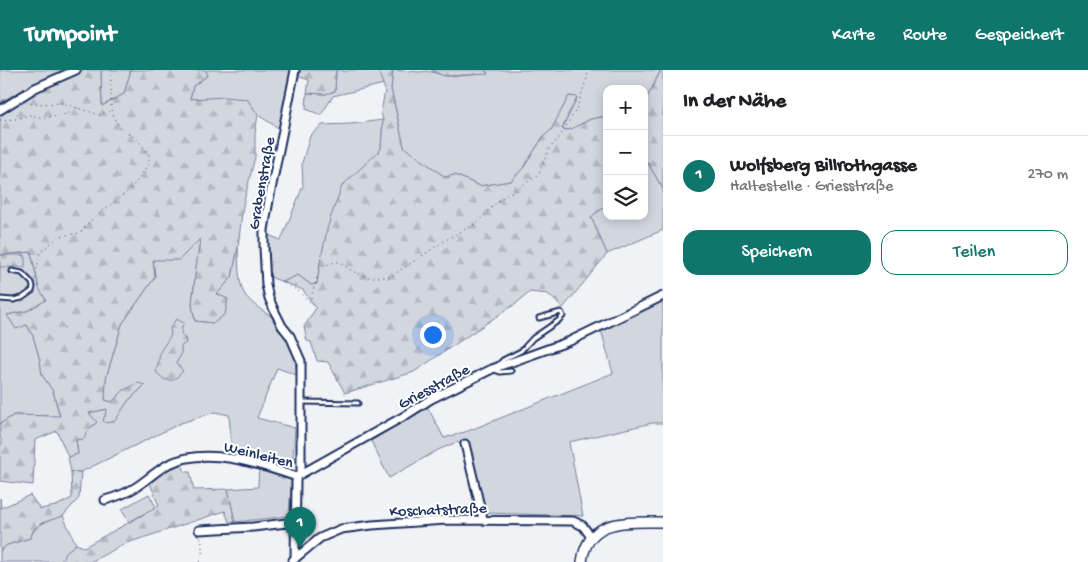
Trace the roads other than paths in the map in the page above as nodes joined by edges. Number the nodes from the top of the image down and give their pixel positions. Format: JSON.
{"nodes":[{"id":1,"x":76,"y":70,"type":"edge"},
{"id":2,"x":295,"y":70,"type":"edge"},
{"id":3,"x":0,"y":110,"type":"edge"},
{"id":4,"x":12,"y":270,"type":"dead end"},
{"id":5,"x":663,"y":296,"type":"edge"},
{"id":6,"x":0,"y":299,"type":"edge"},
{"id":7,"x":539,"y":318,"type":"dead end"},
{"id":8,"x":492,"y":369,"type":"junction"},
{"id":9,"x":511,"y":371,"type":"dead end"},
{"id":10,"x":301,"y":402,"type":"junction"},
{"id":11,"x":358,"y":403,"type":"dead end"},
{"id":12,"x":465,"y":444,"type":"dead end"},
{"id":13,"x":299,"y":476,"type":"junction"},
{"id":14,"x":105,"y":500,"type":"dead end"},
{"id":15,"x":483,"y":519,"type":"junction"},
{"id":16,"x":295,"y":522,"type":"junction"},
{"id":17,"x":663,"y":522,"type":"edge"},
{"id":18,"x":199,"y":530,"type":"road end"},
{"id":19,"x":591,"y":537,"type":"junction"},
{"id":20,"x":293,"y":561,"type":"edge"},
{"id":21,"x":582,"y":562,"type":"edge"}],
"edges":[{"from":1,"to":3,"type":"street"},
{"from":2,"to":10,"type":"street","name":"Grabenstraße"},
{"from":4,"to":6,"type":"lane"},
{"from":5,"to":8,"type":"street","name":"Griesstraße"},
{"from":7,"to":8,"type":"lane"},
{"from":8,"to":9,"type":"lane"},
{"from":8,"to":13,"type":"street","name":"Griesstraße"},
{"from":10,"to":11,"type":"lane"},
{"from":10,"to":13,"type":"street","name":"Grabenstraße"},
{"from":12,"to":15,"type":"street"},
{"from":13,"to":14,"type":"street","name":"Weinleiten"},
{"from":13,"to":16,"type":"street"},
{"from":15,"to":19,"type":"street","name":"Koschatstraße"},
{"from":15,"to":20,"type":"street","name":"Koschatstraße"},
{"from":16,"to":18,"type":"street"},
{"from":16,"to":20,"type":"street"},
{"from":17,"to":19,"type":"street"},
{"from":19,"to":21,"type":"street"}]}
